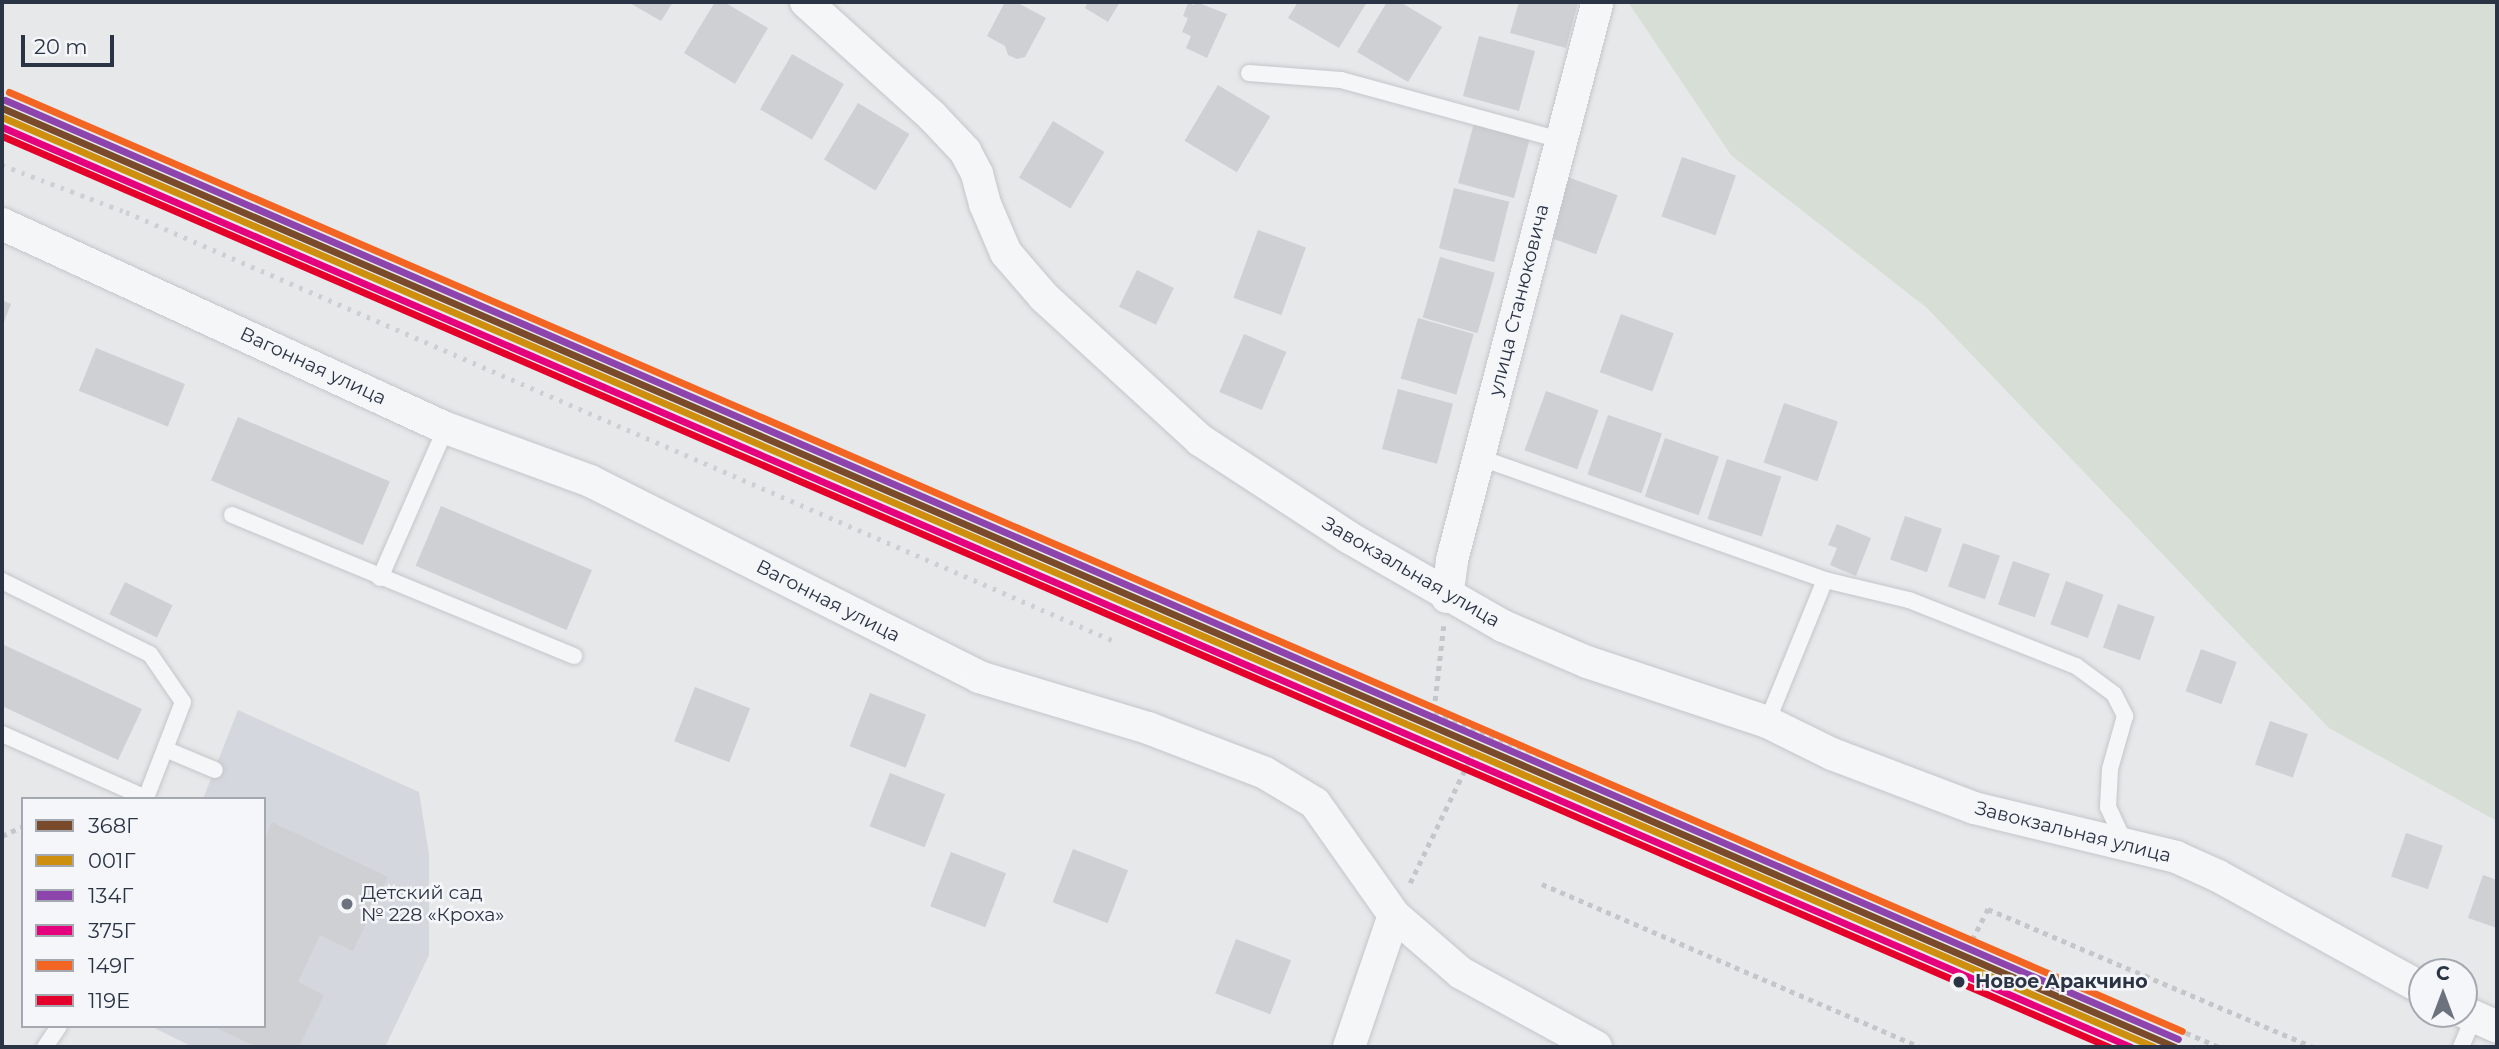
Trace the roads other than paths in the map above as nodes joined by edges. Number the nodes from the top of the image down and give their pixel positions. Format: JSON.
{"nodes":[{"id":1,"x":806,"y":2,"type":"edge"},
{"id":2,"x":1597,"y":4,"type":"dead end"},
{"id":3,"x":1249,"y":73,"type":"dead end"},
{"id":4,"x":1560,"y":140,"type":"junction"},
{"id":5,"x":2,"y":223,"type":"edge"},
{"id":6,"x":446,"y":428,"type":"junction"},
{"id":7,"x":1478,"y":457,"type":"junction"},
{"id":8,"x":232,"y":516,"type":"dead end"},
{"id":9,"x":380,"y":578,"type":"junction"},
{"id":10,"x":1825,"y":580,"type":"junction"},
{"id":11,"x":2,"y":582,"type":"edge"},
{"id":12,"x":1447,"y":597,"type":"junction"},
{"id":13,"x":574,"y":656,"type":"dead end"},
{"id":14,"x":1767,"y":722,"type":"junction"},
{"id":15,"x":2,"y":734,"type":"edge"},
{"id":16,"x":165,"y":750,"type":"junction"},
{"id":17,"x":215,"y":770,"type":"dead end"},
{"id":18,"x":144,"y":797,"type":"edge"},
{"id":19,"x":146,"y":797,"type":"edge"},
{"id":20,"x":2124,"y":842,"type":"junction"},
{"id":21,"x":1394,"y":915,"type":"junction"},
{"id":22,"x":2408,"y":980,"type":"edge"},
{"id":23,"x":58,"y":1028,"type":"edge"},
{"id":24,"x":2473,"y":1028,"type":"edge"},
{"id":25,"x":45,"y":1047,"type":"edge"},
{"id":26,"x":1349,"y":1047,"type":"edge"},
{"id":27,"x":1596,"y":1047,"type":"edge"},
{"id":28,"x":2461,"y":1047,"type":"edge"}],
"edges":[{"from":1,"to":12,"type":"street","name":"Завокзальная улица"},
{"from":2,"to":4,"type":"street","name":"улица Станюковича"},
{"from":3,"to":4,"type":"lane"},
{"from":4,"to":7,"type":"street","name":"улица Станюковича"},
{"from":5,"to":6,"type":"street","name":"Вагонная улица"},
{"from":6,"to":9,"type":"lane"},
{"from":6,"to":21,"type":"street","name":"Вагонная улица"},
{"from":7,"to":10,"type":"lane"},
{"from":7,"to":12,"type":"street","name":"улица Станюковича"},
{"from":8,"to":9,"type":"lane"},
{"from":9,"to":13,"type":"lane"},
{"from":10,"to":14,"type":"lane"},
{"from":10,"to":20,"type":"lane"},
{"from":11,"to":16,"type":"lane"},
{"from":12,"to":14,"type":"street","name":"Завокзальная улица"},
{"from":14,"to":20,"type":"street","name":"Завокзальная улица"},
{"from":15,"to":18,"type":"lane"},
{"from":16,"to":17,"type":"lane"},
{"from":16,"to":19,"type":"lane"},
{"from":20,"to":22,"type":"street","name":"Завокзальная улица"},
{"from":21,"to":26,"type":"street"},
{"from":21,"to":27,"type":"street","name":"Вагонная улица"},
{"from":23,"to":25,"type":"lane"},
{"from":24,"to":28,"type":"lane"}]}
